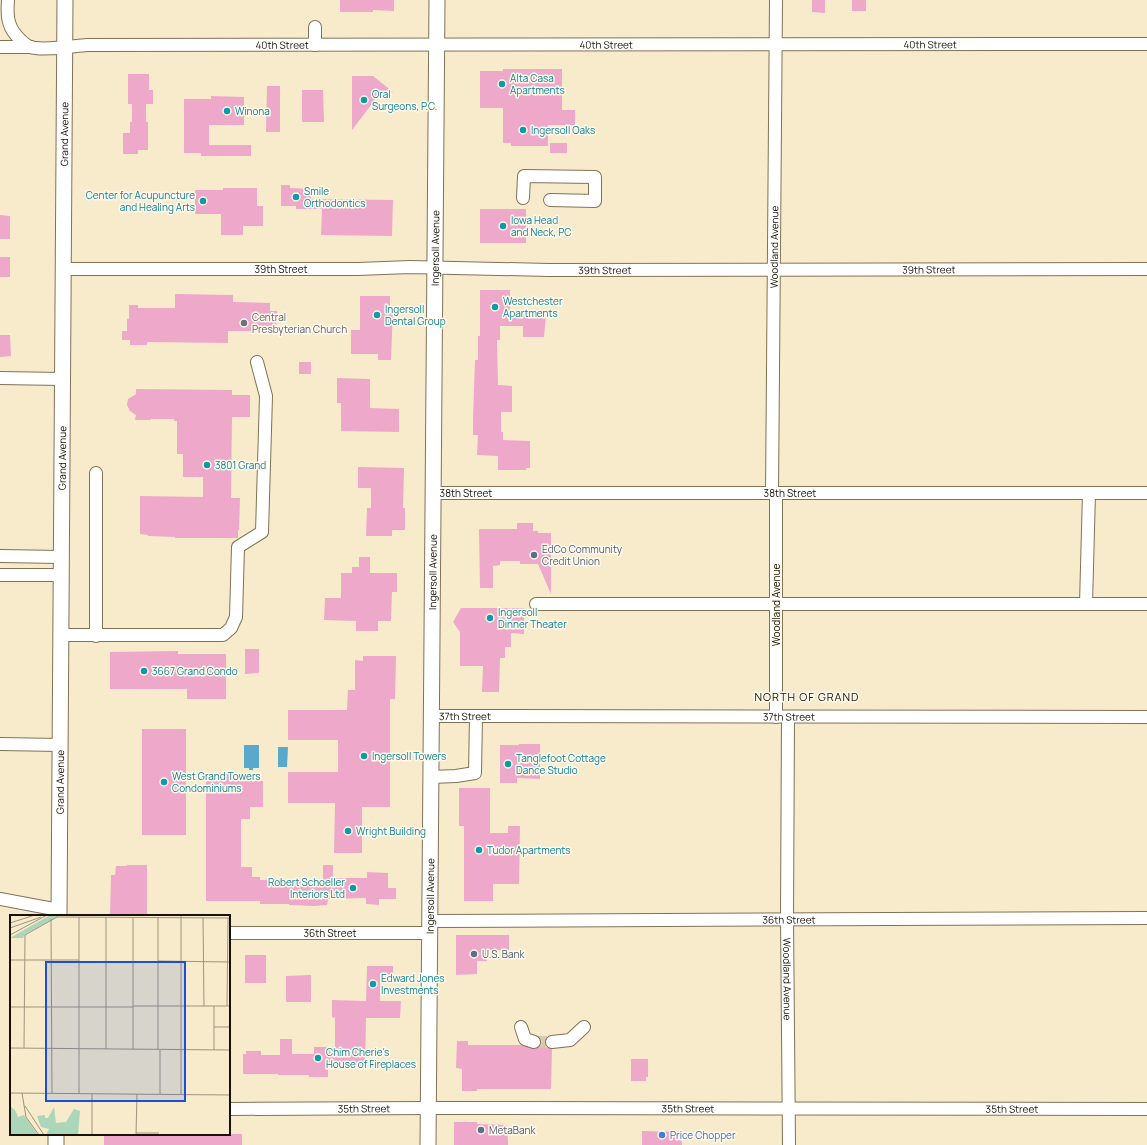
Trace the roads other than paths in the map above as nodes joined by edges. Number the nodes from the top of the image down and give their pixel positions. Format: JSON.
{"nodes":[{"id":1,"x":8,"y":0,"type":"edge"},
{"id":2,"x":65,"y":0,"type":"edge"},
{"id":3,"x":437,"y":0,"type":"edge"},
{"id":4,"x":776,"y":0,"type":"edge"},
{"id":5,"x":315,"y":28,"type":"dead end"},
{"id":6,"x":437,"y":44,"type":"junction"},
{"id":7,"x":775,"y":44,"type":"junction"},
{"id":8,"x":1147,"y":44,"type":"edge"},
{"id":9,"x":315,"y":45,"type":"junction"},
{"id":10,"x":65,"y":46,"type":"junction"},
{"id":11,"x":0,"y":47,"type":"edge"},
{"id":12,"x":32,"y":47,"type":"junction"},
{"id":13,"x":523,"y":198,"type":"dead end"},
{"id":14,"x":550,"y":200,"type":"dead end"},
{"id":15,"x":436,"y":267,"type":"junction"},
{"id":16,"x":1147,"y":268,"type":"edge"},
{"id":17,"x":63,"y":269,"type":"junction"},
{"id":18,"x":774,"y":269,"type":"junction"},
{"id":19,"x":257,"y":362,"type":"dead end"},
{"id":20,"x":0,"y":378,"type":"edge"},
{"id":21,"x":62,"y":379,"type":"junction"},
{"id":22,"x":96,"y":473,"type":"dead end"},
{"id":23,"x":434,"y":493,"type":"junction"},
{"id":24,"x":774,"y":493,"type":"junction"},
{"id":25,"x":1089,"y":493,"type":"junction"},
{"id":26,"x":1147,"y":493,"type":"edge"},
{"id":27,"x":0,"y":556,"type":"edge"},
{"id":28,"x":60,"y":557,"type":"junction"},
{"id":29,"x":0,"y":575,"type":"edge"},
{"id":30,"x":62,"y":575,"type":"junction"},
{"id":31,"x":536,"y":604,"type":"dead end"},
{"id":32,"x":776,"y":604,"type":"junction"},
{"id":33,"x":1086,"y":604,"type":"junction"},
{"id":34,"x":1147,"y":604,"type":"edge"},
{"id":35,"x":61,"y":635,"type":"junction"},
{"id":36,"x":96,"y":636,"type":"junction"},
{"id":37,"x":432,"y":716,"type":"junction"},
{"id":38,"x":476,"y":716,"type":"junction"},
{"id":39,"x":776,"y":717,"type":"junction"},
{"id":40,"x":788,"y":717,"type":"junction"},
{"id":41,"x":1147,"y":717,"type":"edge"},
{"id":42,"x":0,"y":744,"type":"edge"},
{"id":43,"x":60,"y":745,"type":"junction"},
{"id":44,"x":431,"y":777,"type":"junction"},
{"id":45,"x":0,"y":899,"type":"edge"},
{"id":46,"x":59,"y":913,"type":"edge"},
{"id":47,"x":1147,"y":918,"type":"edge"},
{"id":48,"x":787,"y":919,"type":"junction"},
{"id":49,"x":430,"y":927,"type":"junction"},
{"id":50,"x":230,"y":933,"type":"edge"},
{"id":51,"x":521,"y":1027,"type":"dead end"},
{"id":52,"x":584,"y":1028,"type":"dead end"},
{"id":53,"x":534,"y":1042,"type":"dead end"},
{"id":54,"x":552,"y":1042,"type":"tunnel mouth"},
{"id":55,"x":429,"y":1108,"type":"junction"},
{"id":56,"x":230,"y":1109,"type":"edge"},
{"id":57,"x":789,"y":1109,"type":"junction"},
{"id":58,"x":1147,"y":1109,"type":"edge"},
{"id":59,"x":428,"y":1145,"type":"edge"},
{"id":60,"x":788,"y":1145,"type":"edge"}],
"edges":[{"from":1,"to":12,"type":"street"},
{"from":2,"to":10,"type":"main road","name":"Grand Avenue"},
{"from":3,"to":6,"type":"main road","name":"Ingersoll Avenue"},
{"from":4,"to":7,"type":"street","name":"Woodland Avenue"},
{"from":5,"to":9,"type":"street"},
{"from":6,"to":7,"type":"street","name":"40th Street"},
{"from":6,"to":9,"type":"street","name":"40th Street"},
{"from":6,"to":15,"type":"main road","name":"Ingersoll Avenue"},
{"from":7,"to":8,"type":"street","name":"40th Street"},
{"from":7,"to":18,"type":"street","name":"Woodland Avenue"},
{"from":9,"to":10,"type":"street","name":"40th Street"},
{"from":10,"to":12,"type":"street","name":"40th Street"},
{"from":10,"to":17,"type":"main road","name":"Grand Avenue"},
{"from":11,"to":12,"type":"street","name":"40th Street"},
{"from":13,"to":14,"type":"street"},
{"from":15,"to":17,"type":"street","name":"39th Street"},
{"from":15,"to":18,"type":"street","name":"39th Street"},
{"from":15,"to":23,"type":"main road","name":"Ingersoll Avenue"},
{"from":16,"to":18,"type":"street","name":"39th Street"},
{"from":17,"to":21,"type":"main road","name":"Grand Avenue"},
{"from":18,"to":24,"type":"street","name":"Woodland Avenue"},
{"from":19,"to":36,"type":"street"},
{"from":20,"to":21,"type":"street"},
{"from":21,"to":28,"type":"main road","name":"Grand Avenue"},
{"from":22,"to":36,"type":"street"},
{"from":23,"to":24,"type":"street","name":"38th Street"},
{"from":23,"to":37,"type":"main road","name":"Ingersoll Avenue"},
{"from":24,"to":25,"type":"street","name":"38th Street"},
{"from":24,"to":32,"type":"street","name":"Woodland Avenue"},
{"from":25,"to":26,"type":"street","name":"38th Street"},
{"from":25,"to":33,"type":"street"},
{"from":27,"to":28,"type":"street"},
{"from":28,"to":30,"type":"main road","name":"Grand Avenue"},
{"from":29,"to":30,"type":"street"},
{"from":30,"to":35,"type":"main road","name":"Grand Avenue"},
{"from":31,"to":32,"type":"street"},
{"from":32,"to":33,"type":"street"},
{"from":32,"to":39,"type":"street","name":"Woodland Avenue"},
{"from":33,"to":34,"type":"street"},
{"from":35,"to":36,"type":"street"},
{"from":35,"to":43,"type":"main road","name":"Grand Avenue"},
{"from":37,"to":38,"type":"street","name":"37th Street"},
{"from":37,"to":44,"type":"main road","name":"Ingersoll Avenue"},
{"from":38,"to":39,"type":"street","name":"37th Street"},
{"from":38,"to":44,"type":"street"},
{"from":39,"to":40,"type":"street","name":"37th Street"},
{"from":40,"to":41,"type":"street","name":"37th Street"},
{"from":40,"to":48,"type":"street","name":"Woodland Avenue"},
{"from":42,"to":43,"type":"street"},
{"from":43,"to":46,"type":"main road","name":"Grand Avenue"},
{"from":44,"to":49,"type":"main road","name":"Ingersoll Avenue"},
{"from":45,"to":46,"type":"street"},
{"from":47,"to":48,"type":"street","name":"36th Street"},
{"from":48,"to":49,"type":"street","name":"36th Street"},
{"from":48,"to":57,"type":"street","name":"Woodland Avenue"},
{"from":49,"to":50,"type":"street","name":"36th Street"},
{"from":49,"to":55,"type":"main road","name":"Ingersoll Avenue"},
{"from":51,"to":53,"type":"street"},
{"from":52,"to":54,"type":"street"},
{"from":55,"to":56,"type":"street","name":"35th Street"},
{"from":55,"to":57,"type":"street","name":"35th Street"},
{"from":55,"to":59,"type":"main road","name":"Ingersoll Avenue"},
{"from":57,"to":58,"type":"street","name":"35th Street"},
{"from":57,"to":60,"type":"street","name":"Woodland Avenue"}]}
